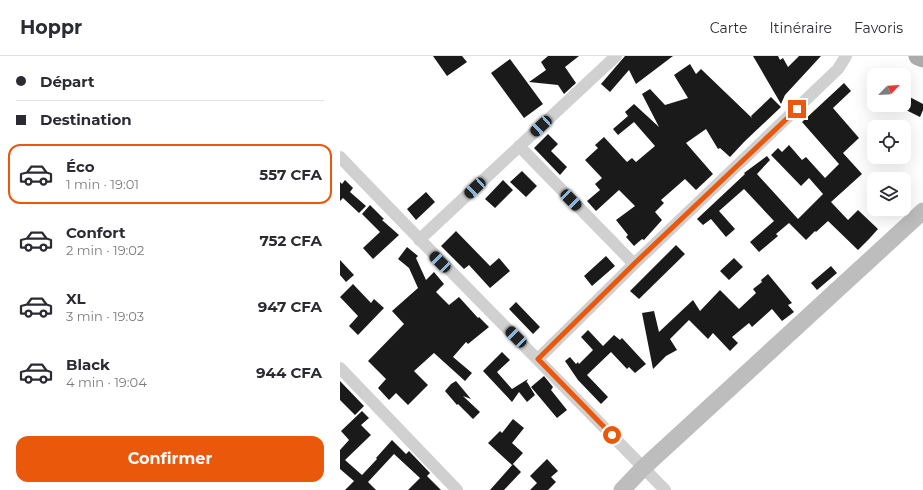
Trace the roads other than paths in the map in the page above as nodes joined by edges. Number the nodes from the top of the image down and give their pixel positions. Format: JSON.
{"nodes":[{"id":1,"x":616,"y":56,"type":"edge"},
{"id":2,"x":846,"y":56,"type":"edge"},
{"id":3,"x":918,"y":56,"type":"edge"},
{"id":4,"x":923,"y":58,"type":"edge"},
{"id":5,"x":519,"y":146,"type":"junction"},
{"id":6,"x":340,"y":157,"type":"edge"},
{"id":7,"x":923,"y":211,"type":"edge"},
{"id":8,"x":419,"y":240,"type":"junction"},
{"id":9,"x":634,"y":264,"type":"junction"},
{"id":10,"x":538,"y":359,"type":"junction"},
{"id":11,"x":340,"y":368,"type":"edge"},
{"id":12,"x":643,"y":468,"type":"junction"},
{"id":13,"x":457,"y":490,"type":"edge"},
{"id":14,"x":622,"y":490,"type":"edge"},
{"id":15,"x":665,"y":490,"type":"edge"}],
"edges":[{"from":1,"to":5,"type":"street"},
{"from":2,"to":9,"type":"street"},
{"from":3,"to":4,"type":"main road"},
{"from":5,"to":8,"type":"street"},
{"from":5,"to":9,"type":"street"},
{"from":6,"to":8,"type":"street"},
{"from":7,"to":12,"type":"street"},
{"from":8,"to":10,"type":"street"},
{"from":9,"to":10,"type":"street"},
{"from":10,"to":12,"type":"street"},
{"from":11,"to":13,"type":"street"},
{"from":12,"to":14,"type":"street"},
{"from":12,"to":15,"type":"street"}]}
